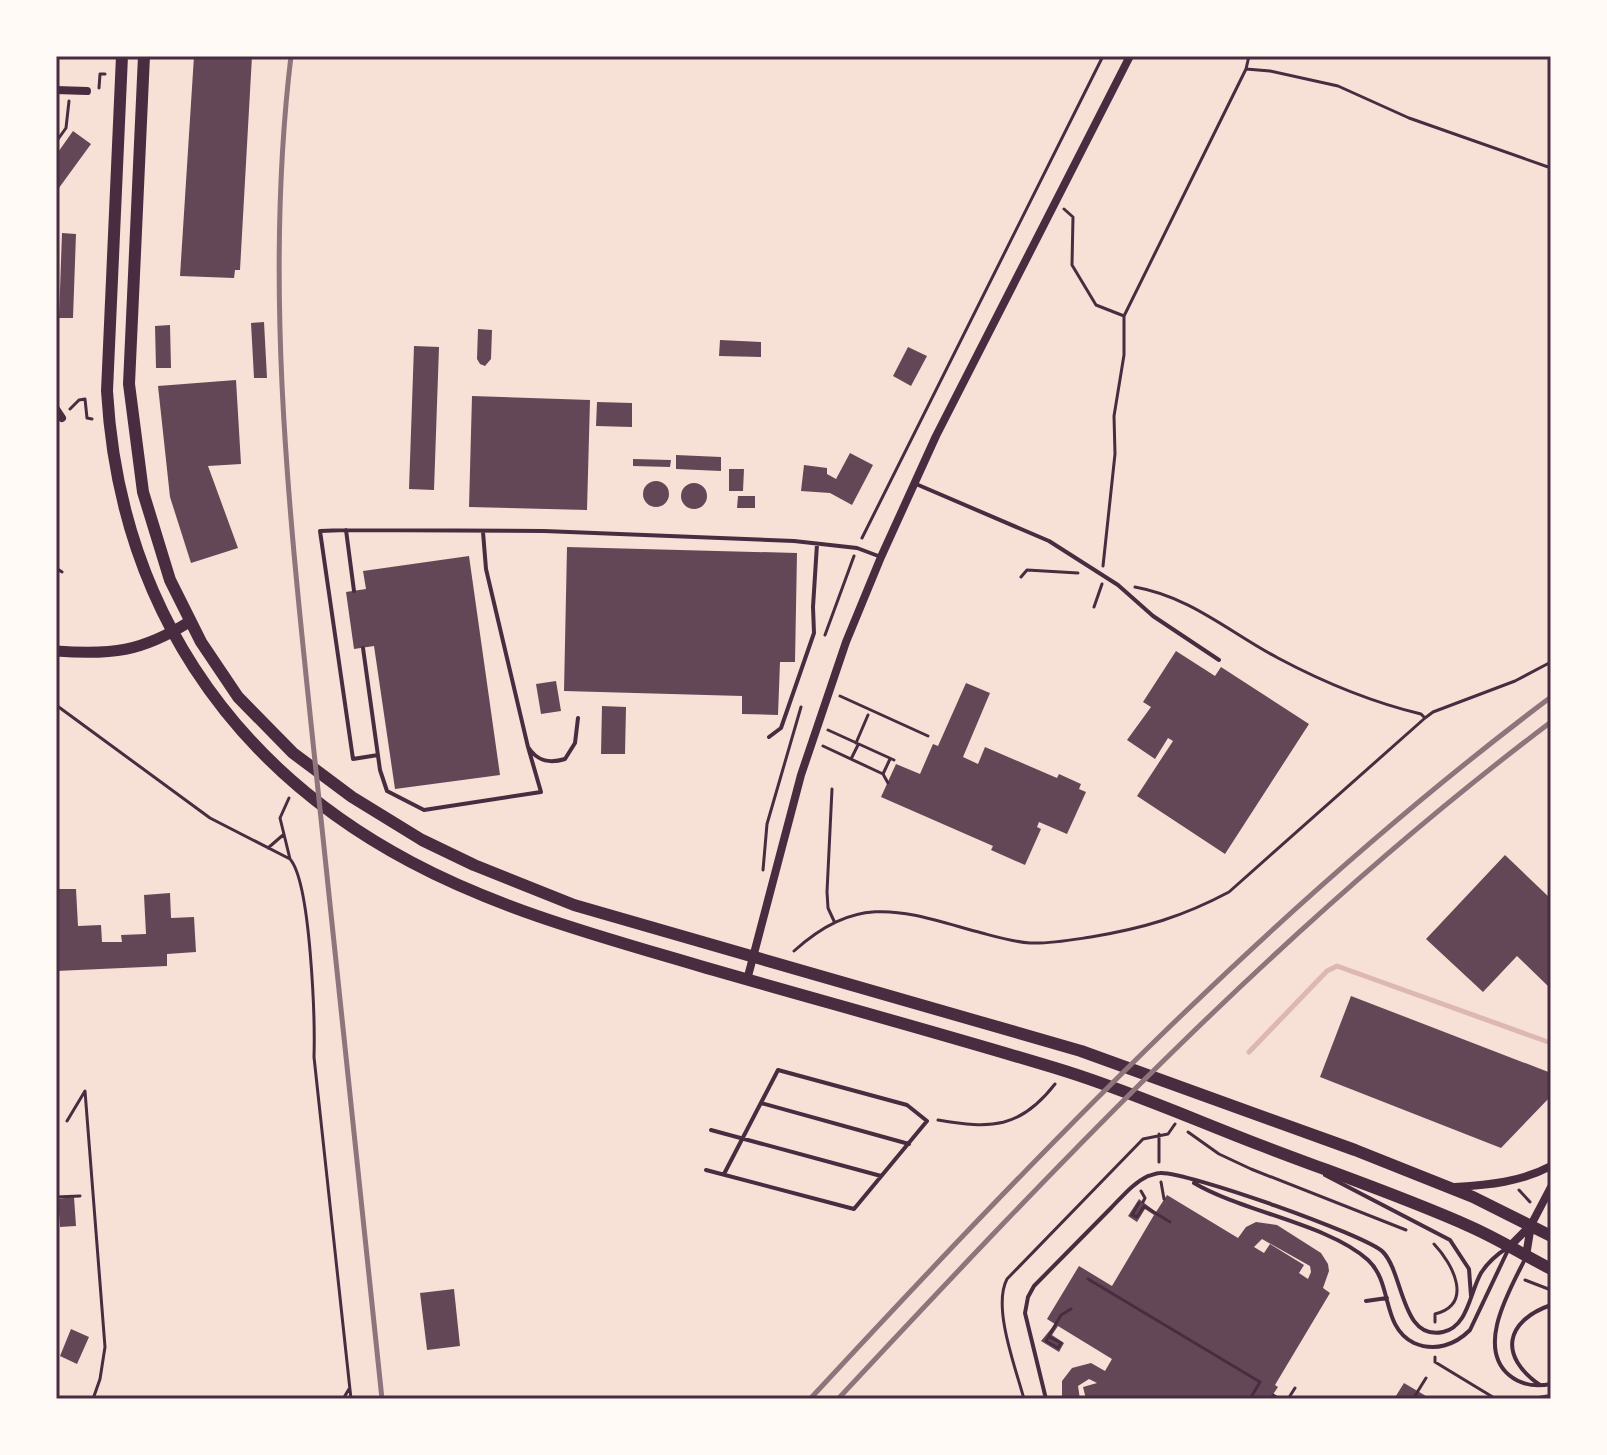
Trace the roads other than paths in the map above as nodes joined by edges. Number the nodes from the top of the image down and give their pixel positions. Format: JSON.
{"nodes":[{"id":1,"x":122,"y":56,"type":"edge"},
{"id":2,"x":144,"y":56,"type":"edge"},
{"id":3,"x":1130,"y":56,"type":"edge"},
{"id":4,"x":56,"y":90,"type":"edge"},
{"id":5,"x":87,"y":91,"type":"dead end"},
{"id":6,"x":56,"y":409,"type":"edge"},
{"id":7,"x":62,"y":418,"type":"road end"},
{"id":8,"x":913,"y":483,"type":"junction"},
{"id":9,"x":346,"y":530,"type":"junction"},
{"id":10,"x":483,"y":532,"type":"junction"},
{"id":11,"x":817,"y":544,"type":"junction"},
{"id":12,"x":881,"y":557,"type":"junction"},
{"id":13,"x":354,"y":591,"type":"dead end"},
{"id":14,"x":189,"y":622,"type":"junction"},
{"id":15,"x":172,"y":633,"type":"junction"},
{"id":16,"x":363,"y":648,"type":"dead end"},
{"id":17,"x":56,"y":651,"type":"edge"},
{"id":18,"x":1219,"y":660,"type":"dead end"},
{"id":19,"x":578,"y":718,"type":"dead end"},
{"id":20,"x":769,"y":737,"type":"dead end"},
{"id":21,"x":528,"y":747,"type":"junction"},
{"id":22,"x":378,"y":755,"type":"junction"},
{"id":23,"x":754,"y":955,"type":"junction"},
{"id":24,"x":747,"y":980,"type":"junction"},
{"id":25,"x":761,"y":1103,"type":"junction"},
{"id":26,"x":711,"y":1130,"type":"dead end"},
{"id":27,"x":742,"y":1139,"type":"junction"},
{"id":28,"x":909,"y":1144,"type":"junction"},
{"id":29,"x":1283,"y":1154,"type":"junction"},
{"id":30,"x":1551,"y":1166,"type":"edge"},
{"id":31,"x":706,"y":1170,"type":"dead end"},
{"id":32,"x":724,"y":1174,"type":"junction"},
{"id":33,"x":881,"y":1176,"type":"junction"},
{"id":34,"x":1189,"y":1179,"type":"junction"},
{"id":35,"x":1447,"y":1187,"type":"junction"},
{"id":36,"x":1551,"y":1187,"type":"edge"},
{"id":37,"x":1531,"y":1225,"type":"junction"},
{"id":38,"x":1551,"y":1236,"type":"edge"},
{"id":39,"x":1509,"y":1247,"type":"junction"},
{"id":40,"x":1526,"y":1256,"type":"junction"},
{"id":41,"x":1551,"y":1269,"type":"edge"},
{"id":42,"x":1387,"y":1298,"type":"junction"},
{"id":43,"x":1470,"y":1299,"type":"junction"},
{"id":44,"x":1366,"y":1301,"type":"dead end"},
{"id":45,"x":1551,"y":1305,"type":"edge"},
{"id":46,"x":1551,"y":1384,"type":"edge"},
{"id":47,"x":1542,"y":1386,"type":"junction"},
{"id":48,"x":1046,"y":1399,"type":"edge"}],
"edges":[{"from":1,"to":15,"type":"main road"},
{"from":2,"to":14,"type":"main road"},
{"from":3,"to":8,"type":"street"},
{"from":4,"to":5,"type":"street"},
{"from":6,"to":7,"type":"street"},
{"from":8,"to":12,"type":"street"},
{"from":8,"to":18,"type":"lane"},
{"from":9,"to":10,"type":"lane"},
{"from":9,"to":13,"type":"lane"},
{"from":9,"to":22,"type":"lane"},
{"from":10,"to":11,"type":"lane"},
{"from":10,"to":21,"type":"lane"},
{"from":11,"to":12,"type":"lane"},
{"from":11,"to":20,"type":"lane"},
{"from":12,"to":23,"type":"street"},
{"from":14,"to":15,"type":"street"},
{"from":14,"to":23,"type":"main road"},
{"from":15,"to":17,"type":"street"},
{"from":15,"to":24,"type":"main road"},
{"from":16,"to":22,"type":"lane"},
{"from":19,"to":21,"type":"lane"},
{"from":21,"to":22,"type":"lane"},
{"from":23,"to":24,"type":"street"},
{"from":23,"to":35,"type":"main road"},
{"from":24,"to":29,"type":"main road"},
{"from":25,"to":27,"type":"lane"},
{"from":25,"to":28,"type":"lane"},
{"from":25,"to":28,"type":"lane"},
{"from":26,"to":27,"type":"lane"},
{"from":27,"to":32,"type":"lane"},
{"from":27,"to":33,"type":"lane"},
{"from":28,"to":33,"type":"lane"},
{"from":29,"to":39,"type":"main road"},
{"from":29,"to":43,"type":"lane"},
{"from":30,"to":35,"type":"street"},
{"from":31,"to":32,"type":"lane"},
{"from":32,"to":33,"type":"lane"},
{"from":34,"to":42,"type":"lane"},
{"from":34,"to":43,"type":"lane"},
{"from":34,"to":48,"type":"lane"},
{"from":35,"to":37,"type":"main road"},
{"from":36,"to":37,"type":"street"},
{"from":37,"to":38,"type":"main road"},
{"from":37,"to":39,"type":"street"},
{"from":37,"to":40,"type":"street"},
{"from":39,"to":40,"type":"main road"},
{"from":39,"to":42,"type":"lane"},
{"from":39,"to":43,"type":"lane"},
{"from":40,"to":41,"type":"main road"},
{"from":40,"to":47,"type":"lane"},
{"from":42,"to":44,"type":"lane"},
{"from":45,"to":47,"type":"lane"},
{"from":46,"to":47,"type":"lane"}]}
